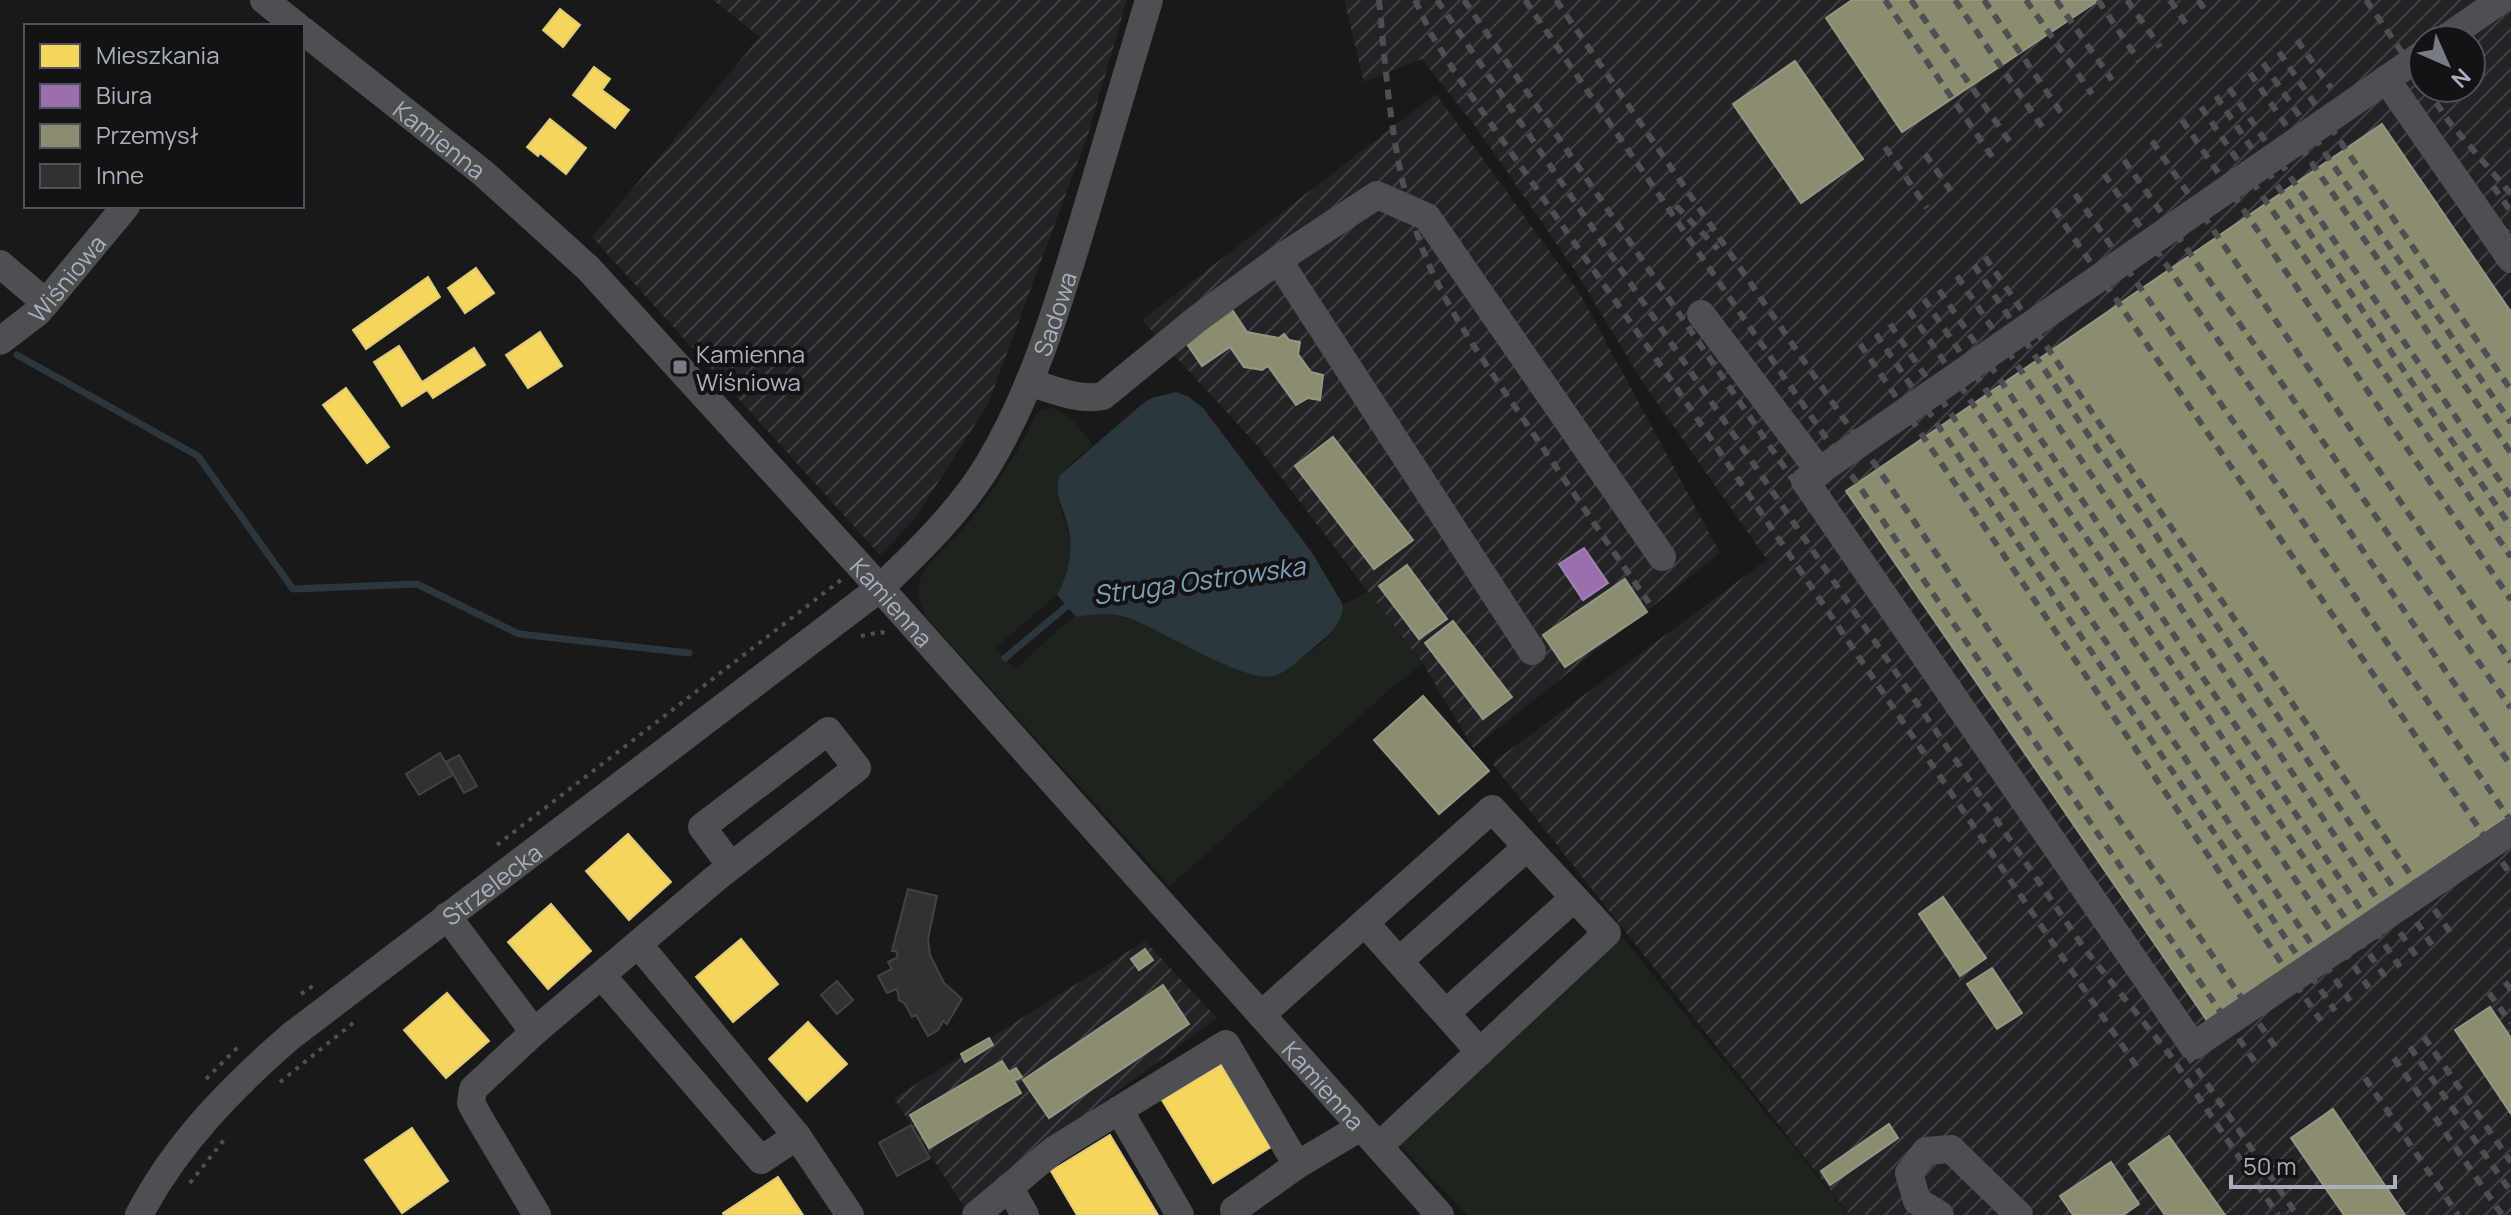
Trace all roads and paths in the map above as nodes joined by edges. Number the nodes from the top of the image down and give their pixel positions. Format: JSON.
{"nodes":[{"id":1,"x":1149,"y":0,"type":"edge"},
{"id":2,"x":2501,"y":0,"type":"edge"},
{"id":3,"x":2466,"y":24,"type":"edge"},
{"id":4,"x":304,"y":35,"type":"edge"},
{"id":5,"x":2407,"y":65,"type":"edge"},
{"id":6,"x":2386,"y":79,"type":"junction"},
{"id":7,"x":124,"y":208,"type":"edge"},
{"id":8,"x":2511,"y":259,"type":"edge"},
{"id":9,"x":1278,"y":260,"type":"junction"},
{"id":10,"x":0,"y":264,"type":"edge"},
{"id":11,"x":46,"y":303,"type":"junction"},
{"id":12,"x":1701,"y":314,"type":"dead end"},
{"id":13,"x":0,"y":341,"type":"edge"},
{"id":14,"x":1029,"y":382,"type":"junction"},
{"id":15,"x":1820,"y":472,"type":"junction"},
{"id":16,"x":1662,"y":557,"type":"dead end"},
{"id":17,"x":880,"y":588,"type":"junction"},
{"id":18,"x":917,"y":631,"type":"junction"},
{"id":19,"x":856,"y":640,"type":"dead end"},
{"id":20,"x":1532,"y":651,"type":"dead end"},
{"id":21,"x":2511,"y":831,"type":"edge"},
{"id":22,"x":1527,"y":847,"type":"junction"},
{"id":23,"x":731,"y":866,"type":"junction"},
{"id":24,"x":1574,"y":898,"type":"junction"},
{"id":25,"x":447,"y":916,"type":"junction"},
{"id":26,"x":1365,"y":923,"type":"junction"},
{"id":27,"x":638,"y":944,"type":"junction"},
{"id":28,"x":1399,"y":961,"type":"junction"},
{"id":29,"x":602,"y":976,"type":"junction"},
{"id":30,"x":1446,"y":1013,"type":"junction"},
{"id":31,"x":1261,"y":1015,"type":"junction"},
{"id":32,"x":360,"y":1017,"type":"dead end"},
{"id":33,"x":534,"y":1032,"type":"junction"},
{"id":34,"x":1480,"y":1052,"type":"junction"},
{"id":35,"x":275,"y":1086,"type":"dead end"},
{"id":36,"x":1119,"y":1110,"type":"junction"},
{"id":37,"x":231,"y":1131,"type":"dead end"},
{"id":38,"x":797,"y":1136,"type":"junction"},
{"id":39,"x":1370,"y":1137,"type":"junction"},
{"id":40,"x":1297,"y":1165,"type":"junction"},
{"id":41,"x":1009,"y":1187,"type":"junction"},
{"id":42,"x":182,"y":1193,"type":"dead end"},
{"id":43,"x":1230,"y":1213,"type":"edge"},
{"id":44,"x":139,"y":1215,"type":"edge"},
{"id":45,"x":537,"y":1215,"type":"edge"},
{"id":46,"x":850,"y":1215,"type":"edge"},
{"id":47,"x":976,"y":1215,"type":"edge"},
{"id":48,"x":1025,"y":1215,"type":"edge"},
{"id":49,"x":1180,"y":1215,"type":"edge"},
{"id":50,"x":1440,"y":1215,"type":"edge"},
{"id":51,"x":1940,"y":1215,"type":"edge"},
{"id":52,"x":2019,"y":1215,"type":"edge"}],
"edges":[{"from":1,"to":14,"type":"street","name":"Sadowa"},
{"from":2,"to":3,"type":"street"},
{"from":4,"to":17,"type":"street","name":"Kamienna"},
{"from":5,"to":6,"type":"street"},
{"from":6,"to":8,"type":"street"},
{"from":6,"to":15,"type":"street"},
{"from":7,"to":11,"type":"street","name":"Wiśniowa"},
{"from":9,"to":14,"type":"street"},
{"from":9,"to":16,"type":"street"},
{"from":9,"to":20,"type":"street"},
{"from":10,"to":11,"type":"street"},
{"from":11,"to":13,"type":"street","name":"Wiśniowa"},
{"from":12,"to":15,"type":"street"},
{"from":14,"to":17,"type":"street","name":"Sadowa"},
{"from":15,"to":21,"type":"street"},
{"from":17,"to":18,"type":"street","name":"Kamienna"},
{"from":17,"to":25,"type":"street","name":"Strzelecka"},
{"from":18,"to":19,"type":"path"},
{"from":18,"to":31,"type":"street","name":"Kamienna"},
{"from":22,"to":24,"type":"street"},
{"from":22,"to":26,"type":"street"},
{"from":22,"to":28,"type":"street"},
{"from":23,"to":23,"type":"street"},
{"from":23,"to":27,"type":"street"},
{"from":24,"to":30,"type":"street"},
{"from":24,"to":34,"type":"street"},
{"from":25,"to":33,"type":"street"},
{"from":25,"to":44,"type":"street","name":"Strzelecka"},
{"from":26,"to":28,"type":"street"},
{"from":26,"to":31,"type":"street"},
{"from":27,"to":29,"type":"street"},
{"from":27,"to":38,"type":"street"},
{"from":28,"to":30,"type":"street"},
{"from":29,"to":33,"type":"street"},
{"from":29,"to":38,"type":"street"},
{"from":30,"to":34,"type":"street"},
{"from":31,"to":39,"type":"street","name":"Kamienna"},
{"from":32,"to":35,"type":"path"},
{"from":33,"to":45,"type":"street"},
{"from":34,"to":39,"type":"street"},
{"from":36,"to":40,"type":"street"},
{"from":36,"to":41,"type":"street"},
{"from":36,"to":49,"type":"street"},
{"from":37,"to":42,"type":"path"},
{"from":38,"to":46,"type":"street"},
{"from":39,"to":40,"type":"street"},
{"from":39,"to":50,"type":"street","name":"Kamienna"},
{"from":40,"to":43,"type":"street"},
{"from":41,"to":47,"type":"street"},
{"from":41,"to":48,"type":"street"},
{"from":51,"to":52,"type":"street"}]}
